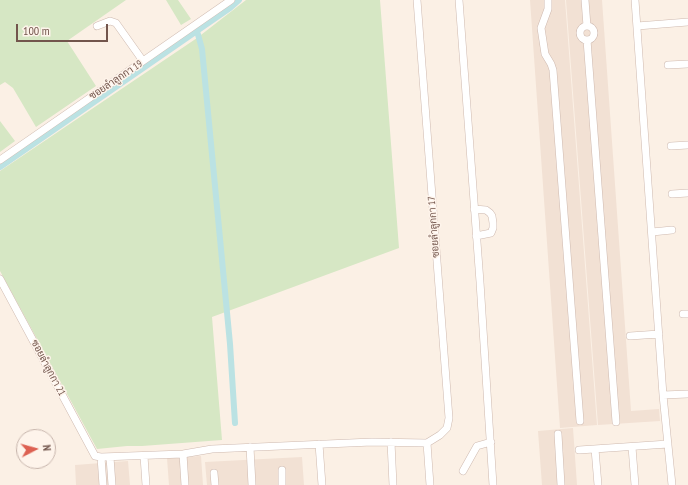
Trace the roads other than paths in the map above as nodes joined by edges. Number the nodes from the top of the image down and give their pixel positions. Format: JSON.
{"nodes":[{"id":1,"x":231,"y":0,"type":"edge"},
{"id":2,"x":418,"y":0,"type":"edge"},
{"id":3,"x":458,"y":0,"type":"edge"},
{"id":4,"x":548,"y":0,"type":"edge"},
{"id":5,"x":585,"y":0,"type":"edge"},
{"id":6,"x":635,"y":0,"type":"edge"},
{"id":7,"x":688,"y":22,"type":"edge"},
{"id":8,"x":97,"y":26,"type":"dead end"},
{"id":9,"x":637,"y":26,"type":"junction"},
{"id":10,"x":143,"y":61,"type":"junction"},
{"id":11,"x":688,"y":64,"type":"edge"},
{"id":12,"x":668,"y":65,"type":"dead end"},
{"id":13,"x":688,"y":145,"type":"edge"},
{"id":14,"x":671,"y":146,"type":"dead end"},
{"id":15,"x":0,"y":160,"type":"edge"},
{"id":16,"x":688,"y":193,"type":"edge"},
{"id":17,"x":672,"y":194,"type":"dead end"},
{"id":18,"x":474,"y":209,"type":"junction"},
{"id":19,"x":672,"y":230,"type":"dead end"},
{"id":20,"x":652,"y":232,"type":"junction"},
{"id":21,"x":476,"y":236,"type":"junction"},
{"id":22,"x":0,"y":279,"type":"edge"},
{"id":23,"x":659,"y":334,"type":"junction"},
{"id":24,"x":630,"y":336,"type":"dead end"},
{"id":25,"x":688,"y":394,"type":"edge"},
{"id":26,"x":663,"y":395,"type":"junction"},
{"id":27,"x":580,"y":421,"type":"dead end"},
{"id":28,"x":616,"y":422,"type":"dead end"},
{"id":29,"x":558,"y":434,"type":"dead end"},
{"id":30,"x":390,"y":442,"type":"junction"},
{"id":31,"x":491,"y":442,"type":"junction"},
{"id":32,"x":427,"y":443,"type":"junction"},
{"id":33,"x":319,"y":444,"type":"junction"},
{"id":34,"x":668,"y":444,"type":"junction"},
{"id":35,"x":250,"y":447,"type":"junction"},
{"id":36,"x":632,"y":447,"type":"junction"},
{"id":37,"x":595,"y":449,"type":"junction"},
{"id":38,"x":580,"y":450,"type":"dead end"},
{"id":39,"x":183,"y":454,"type":"junction"},
{"id":40,"x":144,"y":456,"type":"junction"},
{"id":41,"x":98,"y":457,"type":"junction"},
{"id":42,"x":110,"y":457,"type":"junction"},
{"id":43,"x":282,"y":470,"type":"dead end"},
{"id":44,"x":463,"y":471,"type":"dead end"},
{"id":45,"x":214,"y":473,"type":"dead end"},
{"id":46,"x":102,"y":485,"type":"edge"},
{"id":47,"x":112,"y":485,"type":"edge"},
{"id":48,"x":146,"y":485,"type":"edge"},
{"id":49,"x":185,"y":485,"type":"edge"},
{"id":50,"x":215,"y":485,"type":"edge"},
{"id":51,"x":252,"y":485,"type":"edge"},
{"id":52,"x":282,"y":485,"type":"edge"},
{"id":53,"x":322,"y":485,"type":"edge"},
{"id":54,"x":394,"y":485,"type":"edge"},
{"id":55,"x":430,"y":485,"type":"edge"},
{"id":56,"x":493,"y":485,"type":"edge"},
{"id":57,"x":561,"y":485,"type":"edge"},
{"id":58,"x":598,"y":485,"type":"edge"},
{"id":59,"x":635,"y":485,"type":"edge"},
{"id":60,"x":672,"y":485,"type":"edge"}],
"edges":[{"from":1,"to":10,"type":"street","name":"ซอยลำลูกกา 19"},
{"from":2,"to":32,"type":"street","name":"ซอยลำลูกกา 17"},
{"from":3,"to":18,"type":"street"},
{"from":4,"to":27,"type":"street"},
{"from":5,"to":28,"type":"street"},
{"from":6,"to":9,"type":"street"},
{"from":7,"to":9,"type":"street"},
{"from":8,"to":10,"type":"street"},
{"from":9,"to":20,"type":"street"},
{"from":10,"to":15,"type":"street","name":"ซอยลำลูกกา 19"},
{"from":11,"to":12,"type":"street"},
{"from":13,"to":14,"type":"street"},
{"from":16,"to":17,"type":"street"},
{"from":18,"to":21,"type":"street"},
{"from":18,"to":21,"type":"street"},
{"from":19,"to":20,"type":"street"},
{"from":20,"to":23,"type":"street"},
{"from":21,"to":31,"type":"street"},
{"from":22,"to":41,"type":"street","name":"ซอยลำลูกกา 21"},
{"from":23,"to":24,"type":"street"},
{"from":23,"to":26,"type":"street"},
{"from":25,"to":26,"type":"street"},
{"from":26,"to":34,"type":"street"},
{"from":29,"to":57,"type":"street"},
{"from":30,"to":32,"type":"street"},
{"from":30,"to":33,"type":"street"},
{"from":30,"to":54,"type":"street"},
{"from":31,"to":44,"type":"street"},
{"from":31,"to":56,"type":"street"},
{"from":32,"to":55,"type":"street"},
{"from":33,"to":35,"type":"street"},
{"from":33,"to":53,"type":"street"},
{"from":34,"to":36,"type":"street"},
{"from":34,"to":60,"type":"street"},
{"from":35,"to":39,"type":"street"},
{"from":35,"to":51,"type":"street"},
{"from":36,"to":37,"type":"street"},
{"from":36,"to":59,"type":"street"},
{"from":37,"to":38,"type":"street"},
{"from":37,"to":58,"type":"street"},
{"from":39,"to":40,"type":"street"},
{"from":39,"to":49,"type":"street"},
{"from":40,"to":42,"type":"street"},
{"from":40,"to":48,"type":"street"},
{"from":41,"to":42,"type":"street"},
{"from":41,"to":46,"type":"street"},
{"from":42,"to":47,"type":"street"},
{"from":43,"to":52,"type":"street"},
{"from":45,"to":50,"type":"street"}]}
